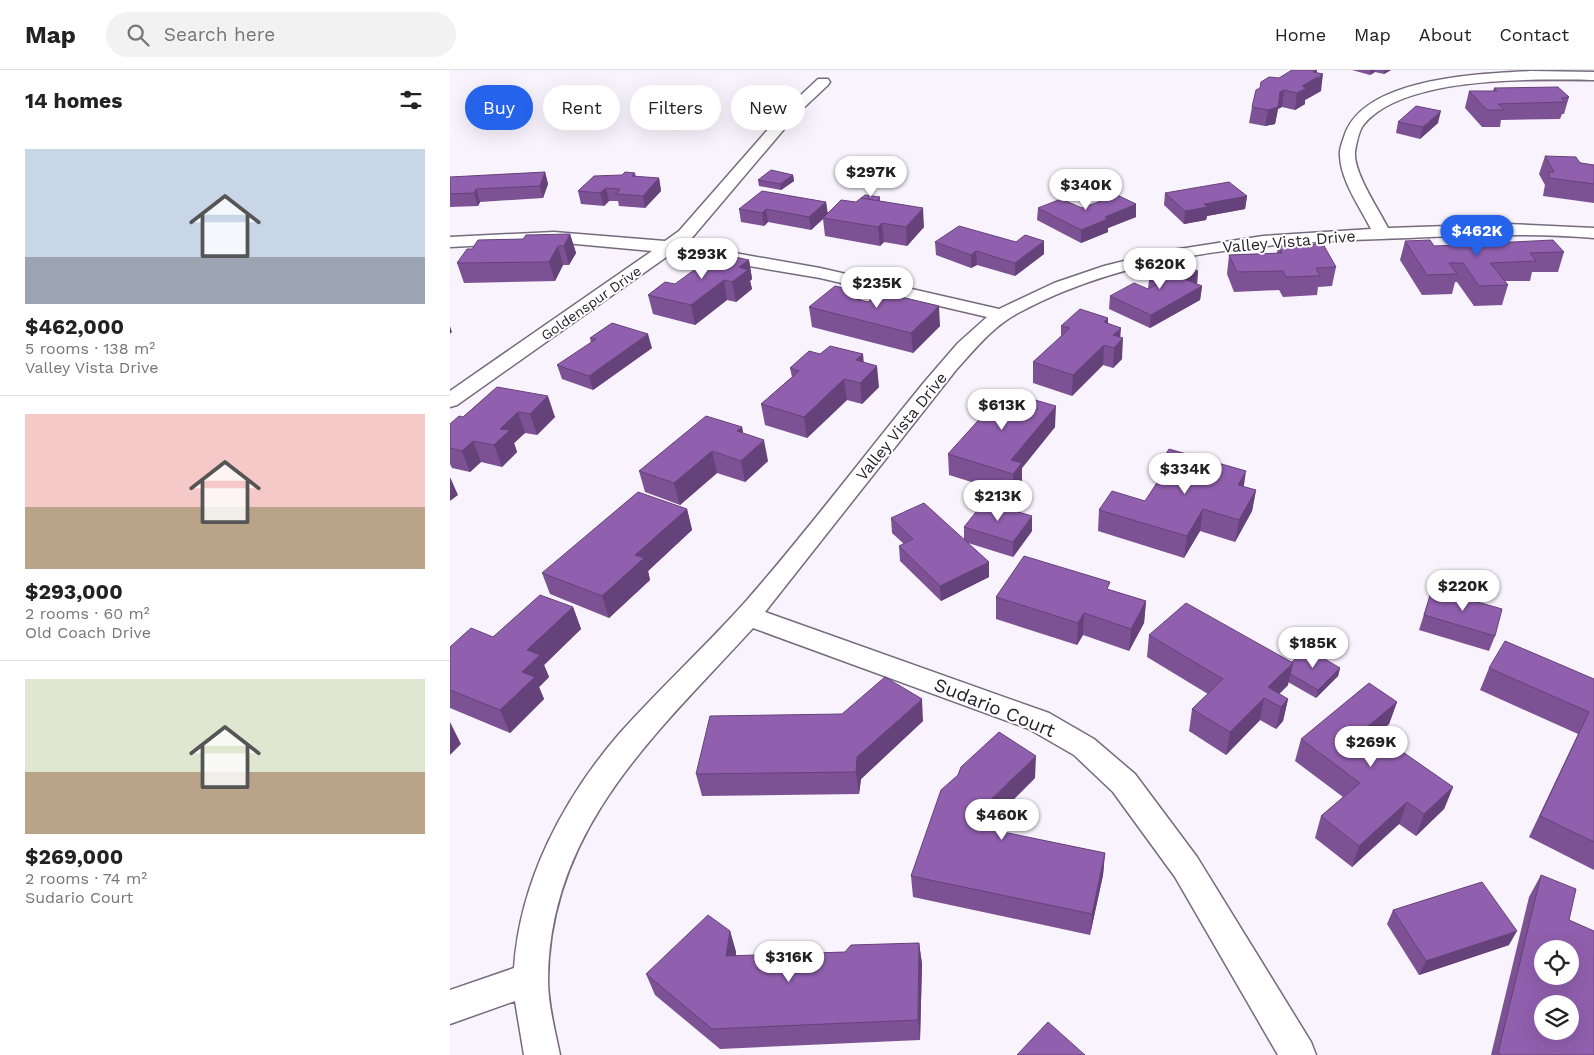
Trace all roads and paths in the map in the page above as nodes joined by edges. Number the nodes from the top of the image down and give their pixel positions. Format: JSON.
{"nodes":[{"id":1,"x":1525,"y":72,"type":"edge"},
{"id":2,"x":1594,"y":76,"type":"edge"},
{"id":3,"x":823,"y":82,"type":"dead end"},
{"id":4,"x":1382,"y":233,"type":"junction"},
{"id":5,"x":1594,"y":233,"type":"edge"},
{"id":6,"x":450,"y":242,"type":"edge"},
{"id":7,"x":668,"y":247,"type":"junction"},
{"id":8,"x":1002,"y":315,"type":"junction"},
{"id":9,"x":450,"y":401,"type":"edge"},
{"id":10,"x":747,"y":616,"type":"junction"},
{"id":11,"x":531,"y":980,"type":"junction"},
{"id":12,"x":450,"y":1007,"type":"edge"},
{"id":13,"x":542,"y":1055,"type":"edge"},
{"id":14,"x":1298,"y":1055,"type":"edge"}],
"edges":[{"from":1,"to":2,"type":"street"},
{"from":1,"to":4,"type":"street"},
{"from":3,"to":7,"type":"street","name":"Goldenspur Drive"},
{"from":4,"to":5,"type":"street","name":"Valley Vista Drive"},
{"from":4,"to":8,"type":"street","name":"Valley Vista Drive"},
{"from":6,"to":7,"type":"street"},
{"from":7,"to":8,"type":"street"},
{"from":7,"to":9,"type":"street","name":"Goldenspur Drive"},
{"from":8,"to":10,"type":"street","name":"Valley Vista Drive"},
{"from":10,"to":11,"type":"street","name":"Valley Vista Drive"},
{"from":10,"to":14,"type":"street","name":"Sudario Court"},
{"from":11,"to":12,"type":"street"},
{"from":11,"to":13,"type":"street","name":"Valley Vista Drive"}]}
